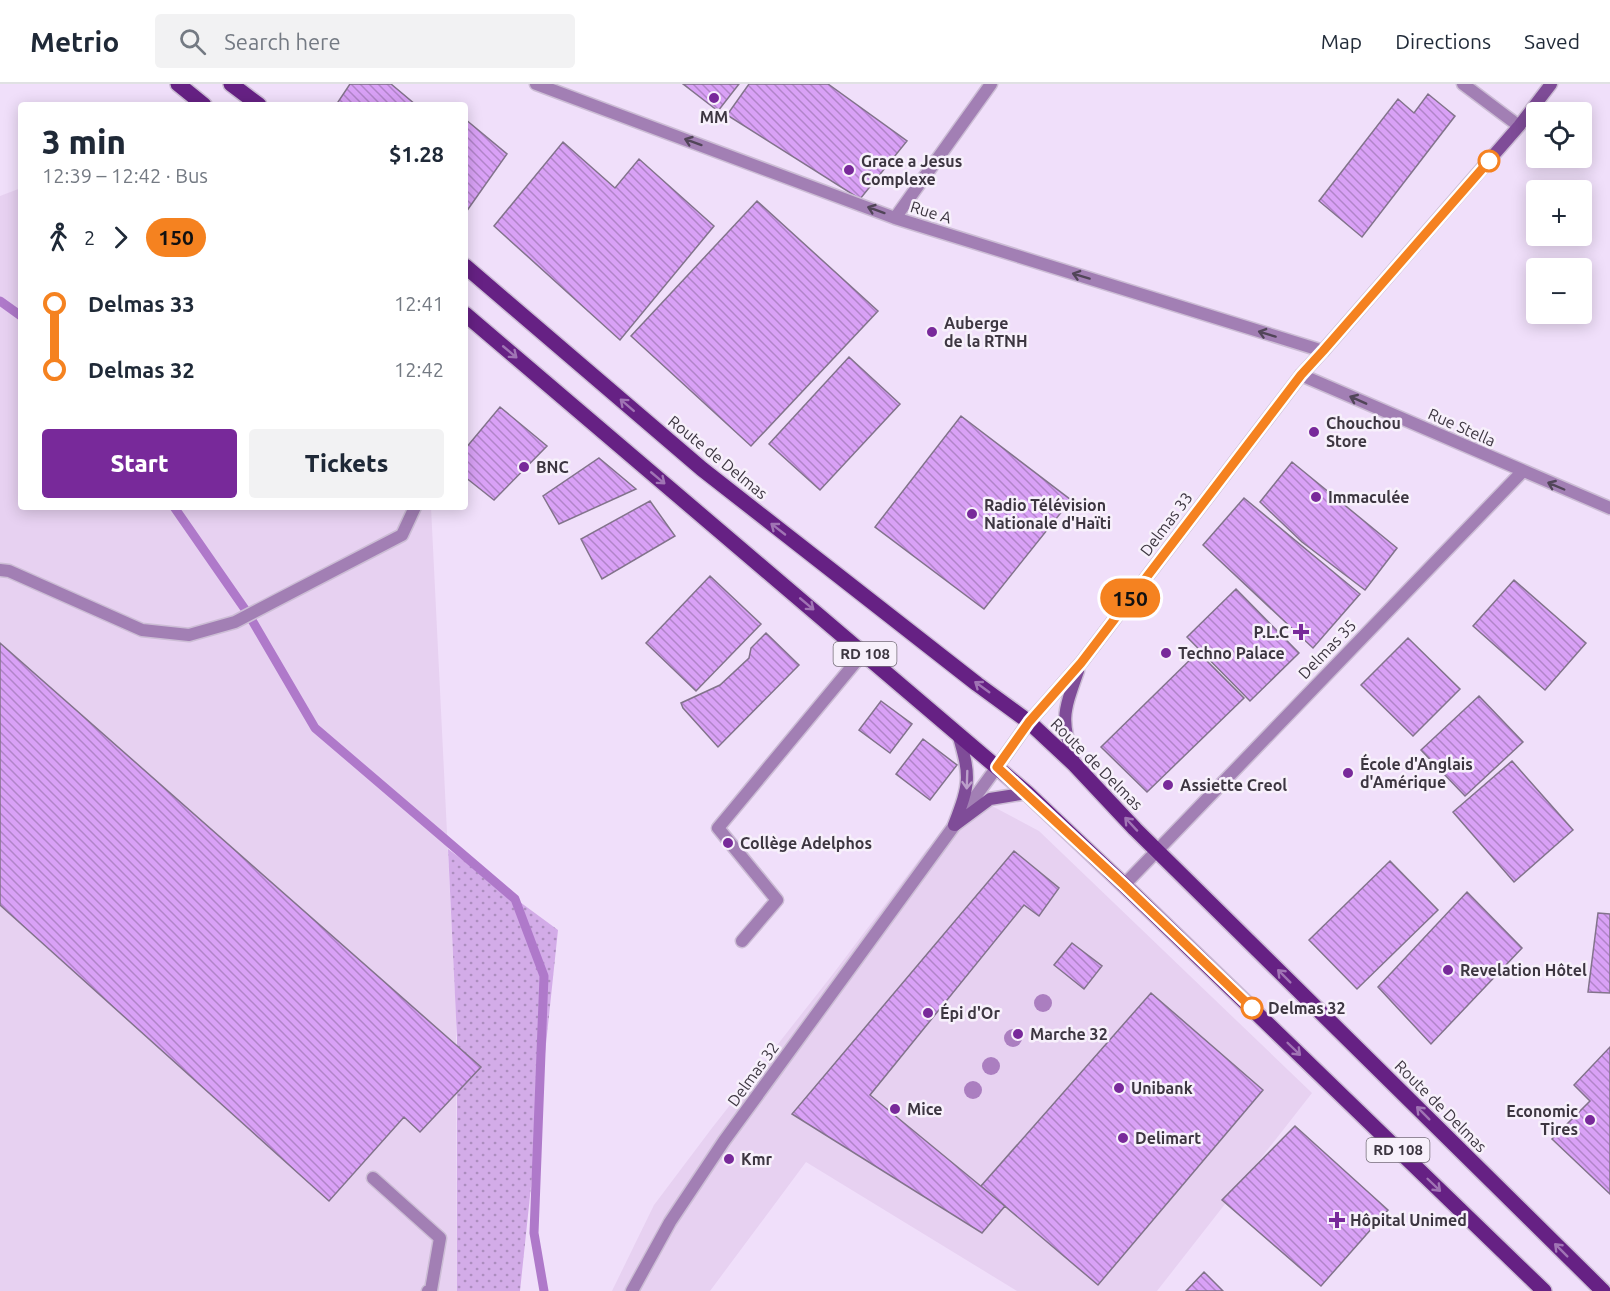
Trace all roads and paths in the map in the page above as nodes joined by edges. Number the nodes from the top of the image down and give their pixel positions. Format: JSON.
{"nodes":[{"id":1,"x":178,"y":84,"type":"edge"},
{"id":2,"x":231,"y":84,"type":"edge"},
{"id":3,"x":536,"y":84,"type":"edge"},
{"id":4,"x":991,"y":84,"type":"edge"},
{"id":5,"x":1463,"y":84,"type":"edge"},
{"id":6,"x":1551,"y":84,"type":"edge"},
{"id":7,"x":200,"y":102,"type":"edge"},
{"id":8,"x":255,"y":102,"type":"edge"},
{"id":9,"x":1519,"y":126,"type":"junction"},
{"id":10,"x":896,"y":218,"type":"junction"},
{"id":11,"x":468,"y":273,"type":"edge"},
{"id":12,"x":468,"y":317,"type":"edge"},
{"id":13,"x":1323,"y":351,"type":"junction"},
{"id":14,"x":1301,"y":375,"type":"junction"},
{"id":15,"x":1522,"y":472,"type":"junction"},
{"id":16,"x":1610,"y":508,"type":"edge"},
{"id":17,"x":414,"y":510,"type":"edge"},
{"id":18,"x":0,"y":570,"type":"edge"},
{"id":19,"x":864,"y":652,"type":"junction"},
{"id":20,"x":1081,"y":663,"type":"junction"},
{"id":21,"x":1029,"y":722,"type":"junction"},
{"id":22,"x":958,"y":734,"type":"junction"},
{"id":23,"x":1075,"y":765,"type":"junction"},
{"id":24,"x":997,"y":767,"type":"junction"},
{"id":25,"x":1027,"y":793,"type":"junction"},
{"id":26,"x":954,"y":825,"type":"junction"},
{"id":27,"x":1157,"y":850,"type":"junction"},
{"id":28,"x":1124,"y":885,"type":"junction"},
{"id":29,"x":742,"y":941,"type":"dead end"},
{"id":30,"x":373,"y":1178,"type":"dead end"},
{"id":31,"x":428,"y":1291,"type":"edge"},
{"id":32,"x":632,"y":1291,"type":"edge"},
{"id":33,"x":1544,"y":1291,"type":"edge"},
{"id":34,"x":1603,"y":1291,"type":"edge"}],
"edges":[{"from":1,"to":7,"type":"main road"},
{"from":2,"to":8,"type":"main road"},
{"from":10,"to":3,"type":"street","name":"Rue A","one_way":true},
{"from":4,"to":10,"type":"street"},
{"from":5,"to":9,"type":"street"},
{"from":6,"to":9,"type":"main road","name":"Delmas 33"},
{"from":9,"to":13,"type":"main road","name":"Delmas 33"},
{"from":13,"to":10,"type":"street","name":"Rue A","one_way":true},
{"from":21,"to":11,"type":"main road","name":"Route de Delmas","number":"RD 108","one_way":true},
{"from":12,"to":19,"type":"main road","number":"RD 108","one_way":true},
{"from":13,"to":14,"type":"main road","name":"Delmas 33"},
{"from":15,"to":14,"type":"street","name":"Rue Stella","one_way":true},
{"from":14,"to":20,"type":"main road","name":"Delmas 33"},
{"from":16,"to":15,"type":"street","name":"Rue Stella","one_way":true},
{"from":15,"to":27,"type":"street","name":"Delmas 35"},
{"from":17,"to":18,"type":"street"},
{"from":19,"to":22,"type":"main road","number":"RD 108"},
{"from":19,"to":29,"type":"street"},
{"from":20,"to":21,"type":"main road","name":"Delmas 33"},
{"from":20,"to":23,"type":"main road"},
{"from":21,"to":23,"type":"main road","name":"Route de Delmas","number":"RD 108"},
{"from":21,"to":24,"type":"main road","name":"Delmas 33"},
{"from":22,"to":24,"type":"main road","number":"RD 108"},
{"from":22,"to":26,"type":"main road","one_way":true},
{"from":27,"to":23,"type":"main road","name":"Route de Delmas","number":"RD 108","one_way":true},
{"from":24,"to":25,"type":"main road","number":"RD 108"},
{"from":24,"to":26,"type":"street","name":"Delmas 32"},
{"from":25,"to":26,"type":"main road"},
{"from":25,"to":28,"type":"main road","number":"RD 108"},
{"from":26,"to":32,"type":"street","name":"Delmas 32"},
{"from":27,"to":28,"type":"street","name":"Delmas 35"},
{"from":34,"to":27,"type":"main road","name":"Route de Delmas","number":"RD 108","one_way":true},
{"from":28,"to":33,"type":"main road","number":"RD 108","one_way":true},
{"from":30,"to":31,"type":"street"}]}
